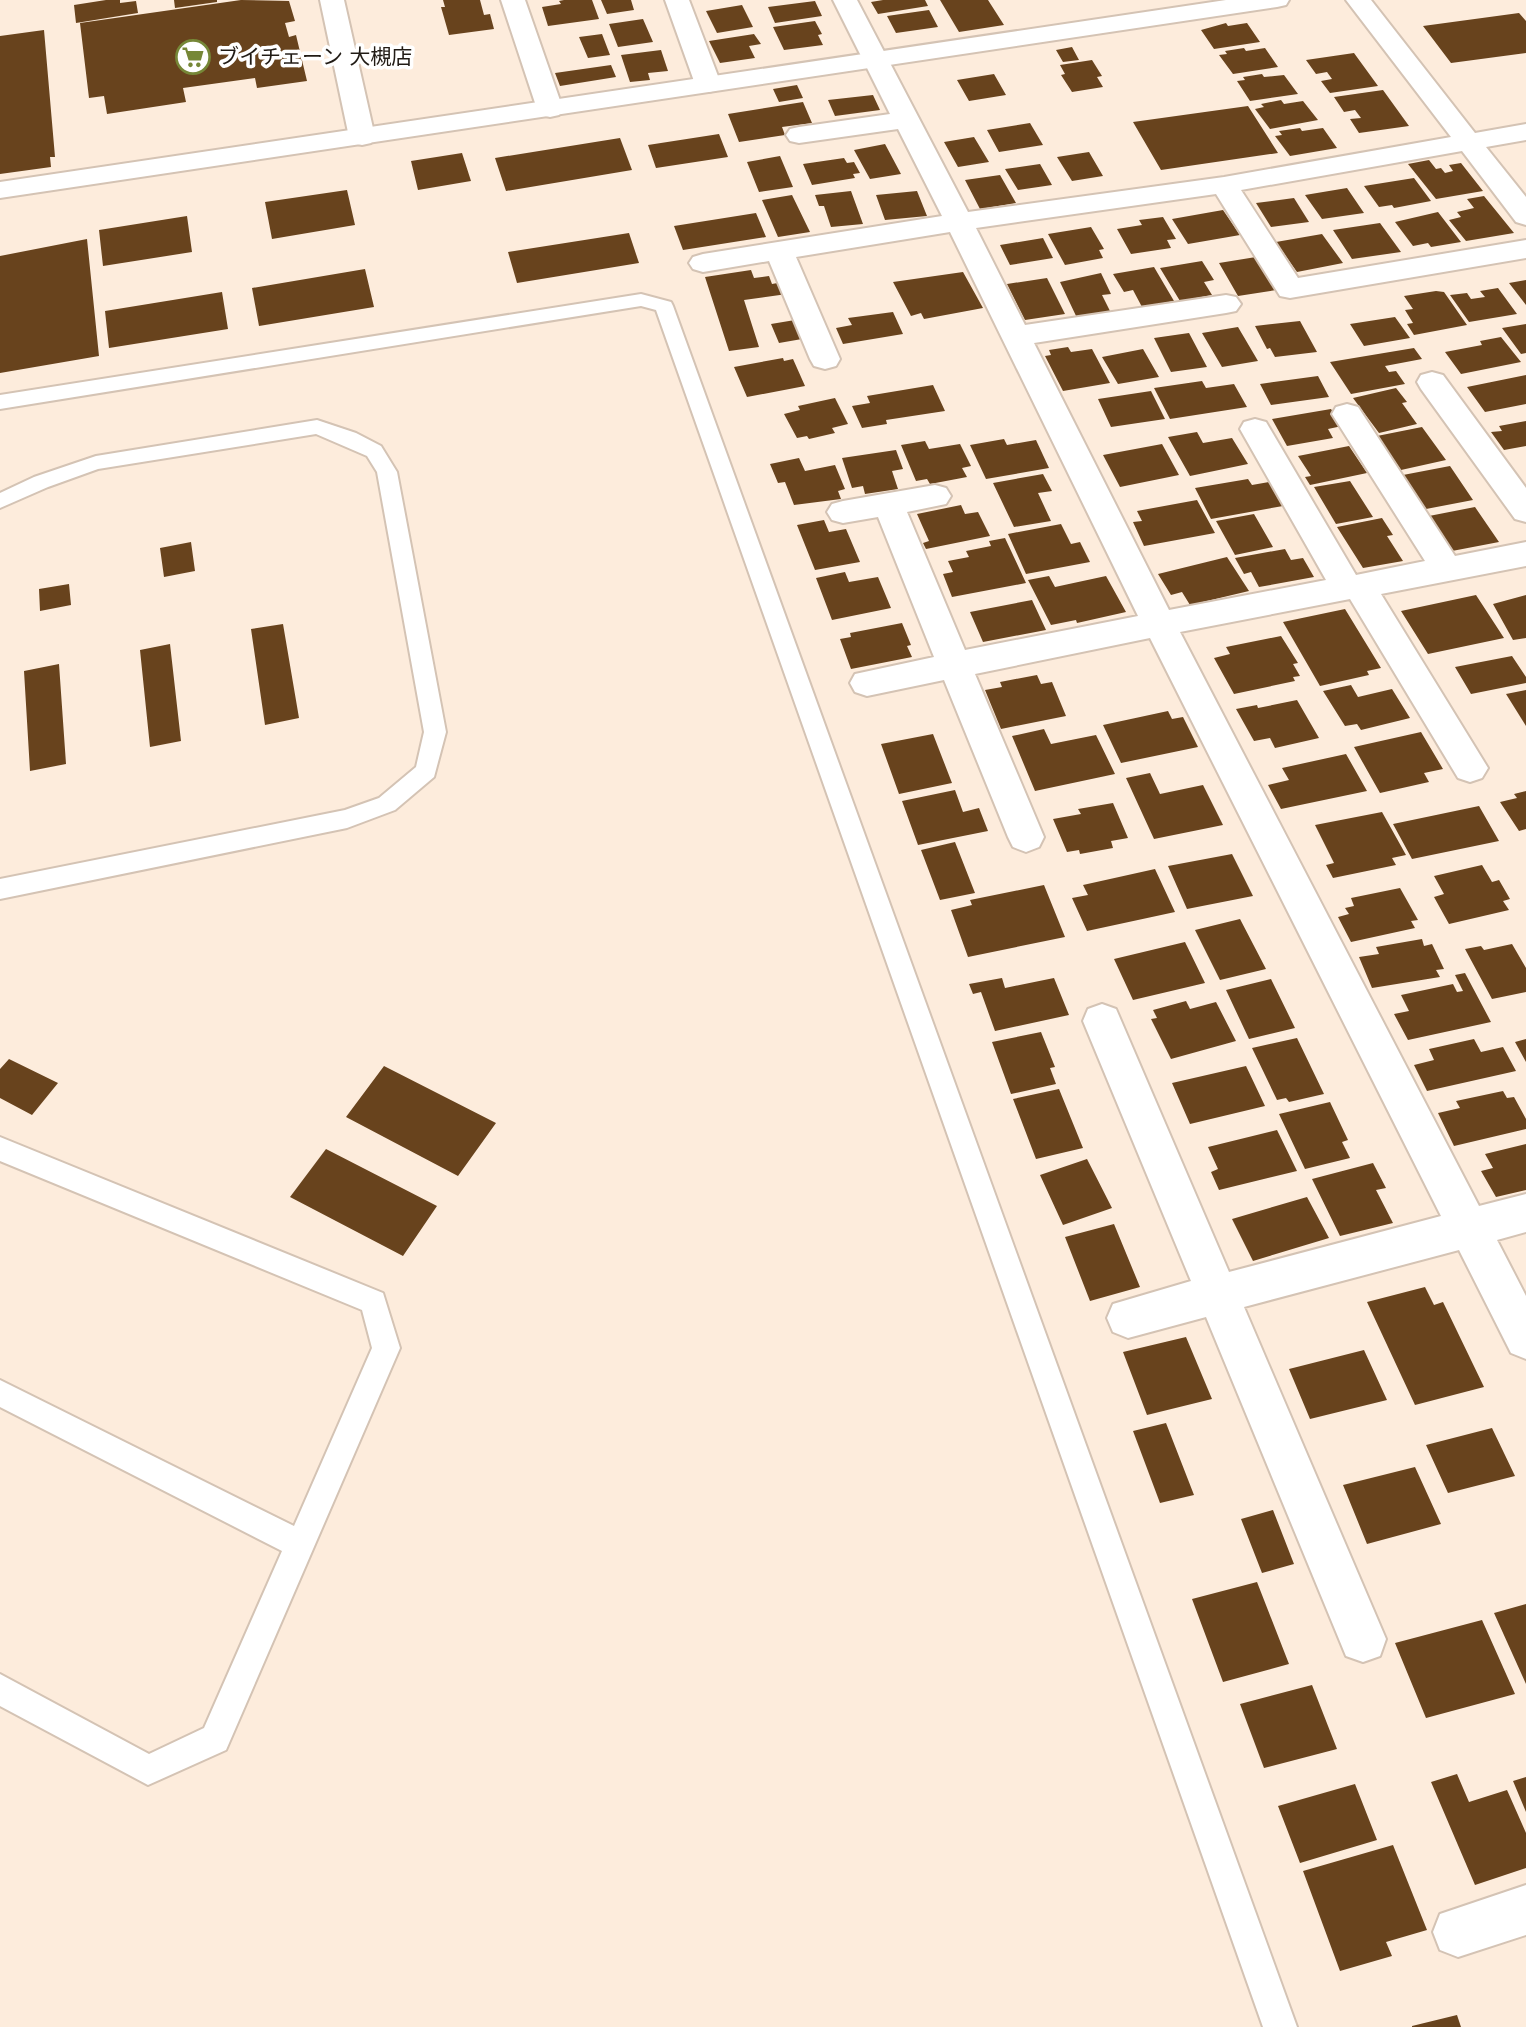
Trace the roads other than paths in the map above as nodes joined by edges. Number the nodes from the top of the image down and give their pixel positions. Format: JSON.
{"nodes":[{"id":1,"x":332,"y":0,"type":"edge"},
{"id":2,"x":513,"y":0,"type":"edge"},
{"id":3,"x":677,"y":0,"type":"edge"},
{"id":4,"x":845,"y":0,"type":"edge"},
{"id":5,"x":1358,"y":0,"type":"edge"},
{"id":6,"x":1262,"y":1,"type":"edge"},
{"id":7,"x":875,"y":59,"type":"junction"},
{"id":8,"x":708,"y":84,"type":"junction"},
{"id":9,"x":550,"y":109,"type":"junction"},
{"id":10,"x":906,"y":120,"type":"junction"},
{"id":11,"x":1526,"y":132,"type":"edge"},
{"id":12,"x":799,"y":135,"type":"dead end"},
{"id":13,"x":362,"y":137,"type":"junction"},
{"id":14,"x":1467,"y":142,"type":"junction"},
{"id":15,"x":1224,"y":185,"type":"junction"},
{"id":16,"x":0,"y":190,"type":"edge"},
{"id":17,"x":1526,"y":216,"type":"edge"},
{"id":18,"x":960,"y":222,"type":"junction"},
{"id":19,"x":1526,"y":249,"type":"edge"},
{"id":20,"x":779,"y":251,"type":"junction"},
{"id":21,"x":703,"y":264,"type":"dead end"},
{"id":22,"x":1226,"y":304,"type":"dead end"},
{"id":23,"x":1016,"y":337,"type":"junction"},
{"id":24,"x":825,"y":359,"type":"dead end"},
{"id":25,"x":1432,"y":382,"type":"dead end"},
{"id":26,"x":0,"y":402,"type":"edge"},
{"id":27,"x":1347,"y":414,"type":"dead end"},
{"id":28,"x":1255,"y":429,"type":"dead end"},
{"id":29,"x":935,"y":496,"type":"dead end"},
{"id":30,"x":0,"y":501,"type":"edge"},
{"id":31,"x":888,"y":504,"type":"junction"},
{"id":32,"x":1526,"y":511,"type":"edge"},
{"id":33,"x":844,"y":512,"type":"dead end"},
{"id":34,"x":1526,"y":554,"type":"edge"},
{"id":35,"x":1447,"y":569,"type":"junction"},
{"id":36,"x":1353,"y":587,"type":"junction"},
{"id":37,"x":1159,"y":624,"type":"junction"},
{"id":38,"x":954,"y":665,"type":"junction"},
{"id":39,"x":867,"y":683,"type":"dead end"},
{"id":40,"x":1470,"y":768,"type":"dead end"},
{"id":41,"x":1026,"y":836,"type":"dead end"},
{"id":42,"x":0,"y":889,"type":"edge"},
{"id":43,"x":1102,"y":1021,"type":"dead end"},
{"id":44,"x":2,"y":1153,"type":"edge"},
{"id":45,"x":1526,"y":1213,"type":"edge"},
{"id":46,"x":1470,"y":1228,"type":"junction"},
{"id":47,"x":1217,"y":1294,"type":"junction"},
{"id":48,"x":1128,"y":1318,"type":"dead end"},
{"id":49,"x":1526,"y":1339,"type":"edge"},
{"id":50,"x":0,"y":1393,"type":"edge"},
{"id":51,"x":301,"y":1545,"type":"junction"},
{"id":52,"x":1363,"y":1639,"type":"dead end"},
{"id":53,"x":0,"y":1689,"type":"edge"},
{"id":54,"x":1526,"y":1910,"type":"edge"},
{"id":55,"x":1458,"y":1932,"type":"dead end"},
{"id":56,"x":1280,"y":2027,"type":"edge"}],
"edges":[{"from":1,"to":13,"type":"street"},
{"from":2,"to":9,"type":"street"},
{"from":3,"to":8,"type":"street"},
{"from":4,"to":7,"type":"street"},
{"from":5,"to":14,"type":"street"},
{"from":6,"to":7,"type":"street"},
{"from":7,"to":8,"type":"street"},
{"from":7,"to":10,"type":"street"},
{"from":8,"to":9,"type":"street"},
{"from":9,"to":13,"type":"street"},
{"from":10,"to":12,"type":"street"},
{"from":10,"to":18,"type":"street"},
{"from":11,"to":14,"type":"street"},
{"from":13,"to":16,"type":"street"},
{"from":14,"to":15,"type":"street"},
{"from":14,"to":17,"type":"street"},
{"from":15,"to":18,"type":"street"},
{"from":15,"to":19,"type":"street"},
{"from":18,"to":20,"type":"street"},
{"from":18,"to":23,"type":"street"},
{"from":20,"to":21,"type":"street"},
{"from":20,"to":24,"type":"street"},
{"from":22,"to":23,"type":"street"},
{"from":23,"to":37,"type":"street"},
{"from":25,"to":32,"type":"street"},
{"from":26,"to":56,"type":"lane"},
{"from":27,"to":35,"type":"street"},
{"from":28,"to":36,"type":"street"},
{"from":29,"to":31,"type":"street"},
{"from":30,"to":42,"type":"lane"},
{"from":31,"to":33,"type":"street"},
{"from":31,"to":38,"type":"street"},
{"from":34,"to":35,"type":"street"},
{"from":35,"to":36,"type":"street"},
{"from":36,"to":37,"type":"street"},
{"from":36,"to":40,"type":"street"},
{"from":37,"to":38,"type":"street"},
{"from":37,"to":46,"type":"street"},
{"from":38,"to":39,"type":"street"},
{"from":38,"to":41,"type":"street"},
{"from":43,"to":47,"type":"street"},
{"from":44,"to":51,"type":"lane"},
{"from":45,"to":46,"type":"street"},
{"from":46,"to":47,"type":"street"},
{"from":46,"to":49,"type":"street"},
{"from":47,"to":48,"type":"street"},
{"from":47,"to":52,"type":"street"},
{"from":50,"to":51,"type":"lane"},
{"from":51,"to":53,"type":"lane"},
{"from":54,"to":55,"type":"street"}]}
